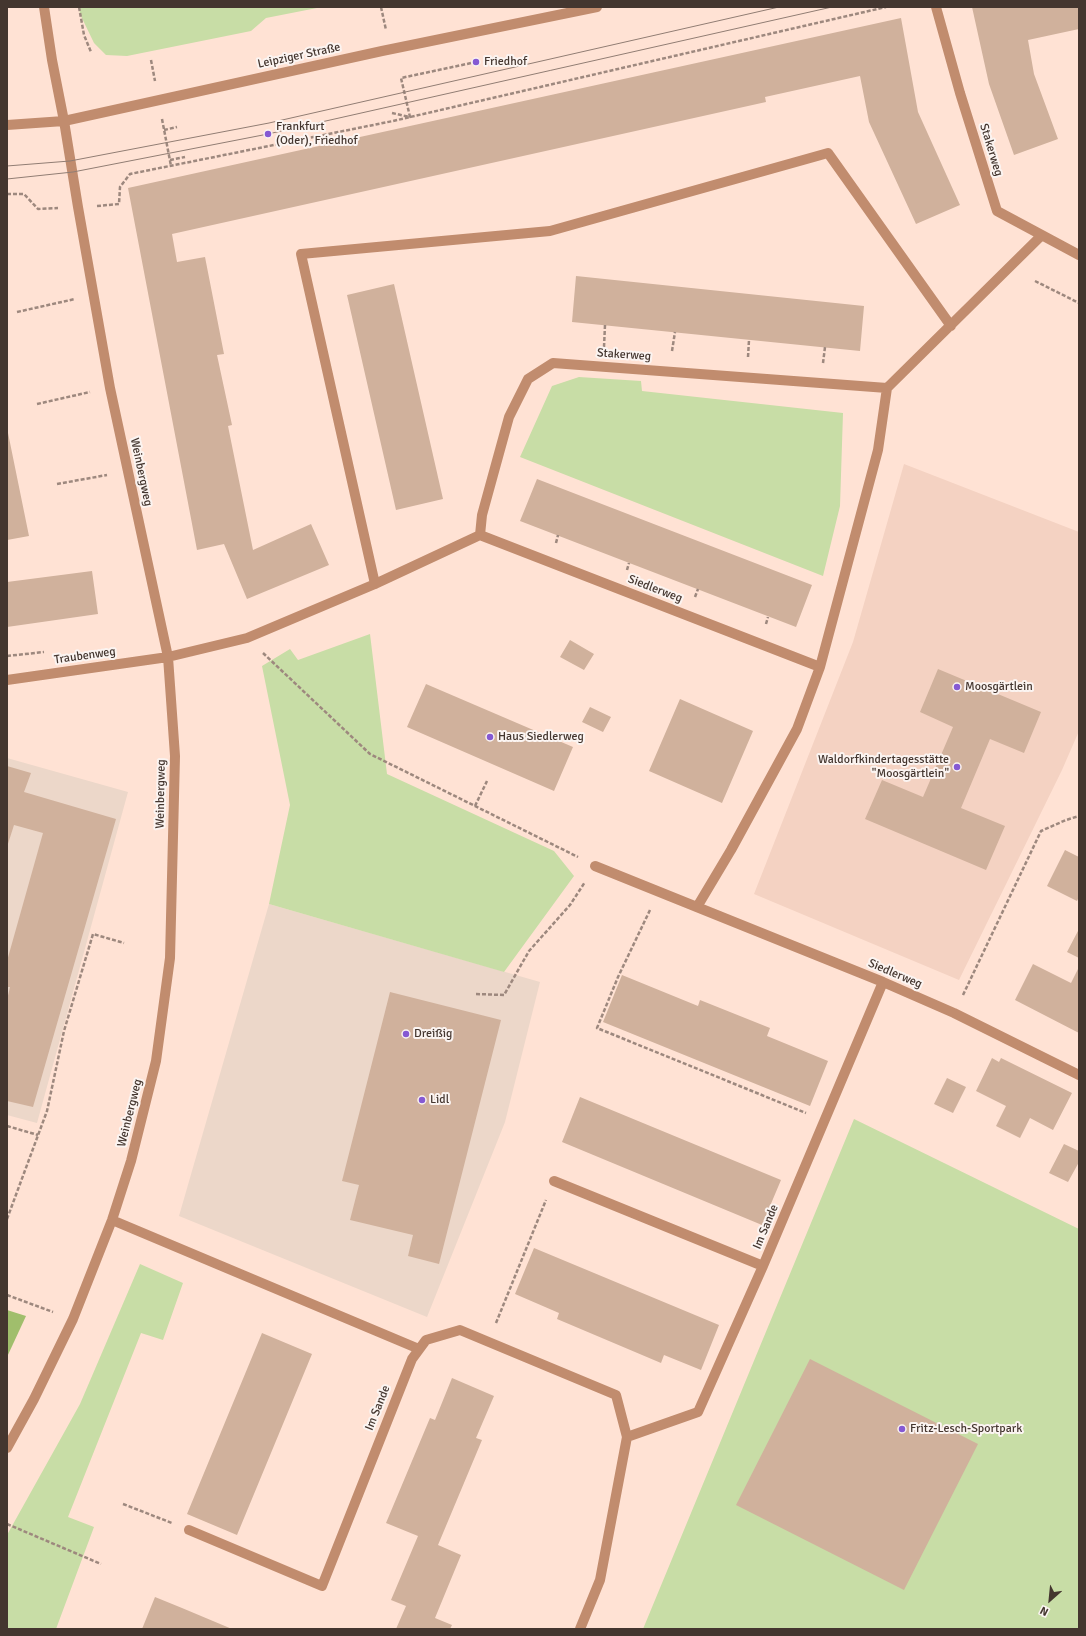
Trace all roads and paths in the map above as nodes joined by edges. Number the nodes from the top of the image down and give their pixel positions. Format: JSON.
{"nodes":[{"id":1,"x":44,"y":7,"type":"edge"},
{"id":2,"x":79,"y":7,"type":"edge"},
{"id":3,"x":597,"y":7,"type":"edge"},
{"id":4,"x":886,"y":7,"type":"edge"},
{"id":5,"x":936,"y":7,"type":"edge"},
{"id":6,"x":91,"y":52,"type":"dead end"},
{"id":7,"x":476,"y":62,"type":"dead end"},
{"id":8,"x":392,"y":113,"type":"dead end"},
{"id":9,"x":410,"y":117,"type":"junction"},
{"id":10,"x":64,"y":121,"type":"junction"},
{"id":11,"x":7,"y":125,"type":"edge"},
{"id":12,"x":177,"y":127,"type":"dead end"},
{"id":13,"x":164,"y":130,"type":"dead end"},
{"id":14,"x":185,"y":157,"type":"dead end"},
{"id":15,"x":170,"y":160,"type":"dead end"},
{"id":16,"x":7,"y":194,"type":"edge"},
{"id":17,"x":78,"y":207,"type":"junction"},
{"id":18,"x":1042,"y":235,"type":"junction"},
{"id":19,"x":1079,"y":255,"type":"edge"},
{"id":20,"x":1035,"y":281,"type":"dead end"},
{"id":21,"x":93,"y":295,"type":"junction"},
{"id":22,"x":1079,"y":303,"type":"edge"},
{"id":23,"x":17,"y":312,"type":"dead end"},
{"id":24,"x":951,"y":326,"type":"junction"},
{"id":25,"x":110,"y":388,"type":"junction"},
{"id":26,"x":887,"y":388,"type":"junction"},
{"id":27,"x":37,"y":404,"type":"dead end"},
{"id":28,"x":128,"y":472,"type":"junction"},
{"id":29,"x":57,"y":484,"type":"dead end"},
{"id":30,"x":480,"y":535,"type":"junction"},
{"id":31,"x":375,"y":584,"type":"junction"},
{"id":32,"x":247,"y":638,"type":"junction"},
{"id":33,"x":168,"y":657,"type":"junction"},
{"id":34,"x":820,"y":667,"type":"junction"},
{"id":35,"x":7,"y":680,"type":"edge"},
{"id":36,"x":487,"y":781,"type":"dead end"},
{"id":37,"x":474,"y":806,"type":"junction"},
{"id":38,"x":1079,"y":816,"type":"edge"},
{"id":39,"x":595,"y":866,"type":"junction"},
{"id":40,"x":659,"y":891,"type":"junction"},
{"id":41,"x":697,"y":907,"type":"junction"},
{"id":42,"x":124,"y":943,"type":"dead end"},
{"id":43,"x":883,"y":982,"type":"junction"},
{"id":44,"x":476,"y":994,"type":"dead end"},
{"id":45,"x":954,"y":1013,"type":"junction"},
{"id":46,"x":1079,"y":1075,"type":"edge"},
{"id":47,"x":825,"y":1121,"type":"junction"},
{"id":48,"x":7,"y":1126,"type":"edge"},
{"id":49,"x":38,"y":1135,"type":"junction"},
{"id":50,"x":554,"y":1181,"type":"joint"},
{"id":51,"x":7,"y":1218,"type":"edge"},
{"id":52,"x":112,"y":1220,"type":"junction"},
{"id":53,"x":763,"y":1266,"type":"junction"},
{"id":54,"x":7,"y":1295,"type":"edge"},
{"id":55,"x":73,"y":1319,"type":"junction"},
{"id":56,"x":488,"y":1341,"type":"junction"},
{"id":57,"x":419,"y":1349,"type":"junction"},
{"id":58,"x":627,"y":1437,"type":"junction"},
{"id":59,"x":7,"y":1448,"type":"edge"},
{"id":60,"x":123,"y":1504,"type":"dead end"},
{"id":61,"x":7,"y":1524,"type":"edge"},
{"id":62,"x":189,"y":1530,"type":"joint"},
{"id":63,"x":101,"y":1564,"type":"dead end"},
{"id":64,"x":580,"y":1629,"type":"edge"}],
"edges":[{"from":1,"to":10,"type":"street","name":"Weinbergweg"},
{"from":2,"to":6,"type":"path"},
{"from":3,"to":10,"type":"street","name":"Leipziger Straße"},
{"from":4,"to":9,"type":"path"},
{"from":5,"to":18,"type":"street","name":"Stakerweg"},
{"from":7,"to":9,"type":"path"},
{"from":8,"to":9,"type":"path"},
{"from":9,"to":17,"type":"path"},
{"from":10,"to":11,"type":"street","name":"Leipziger Straße"},
{"from":10,"to":17,"type":"street","name":"Weinbergweg"},
{"from":12,"to":13,"type":"path"},
{"from":14,"to":15,"type":"path"},
{"from":16,"to":17,"type":"path"},
{"from":17,"to":21,"type":"street","name":"Weinbergweg"},
{"from":18,"to":19,"type":"street","name":"Stakerweg"},
{"from":18,"to":24,"type":"street"},
{"from":20,"to":22,"type":"path"},
{"from":21,"to":23,"type":"path"},
{"from":21,"to":25,"type":"street","name":"Weinbergweg"},
{"from":24,"to":26,"type":"street"},
{"from":24,"to":31,"type":"street"},
{"from":25,"to":27,"type":"path"},
{"from":25,"to":28,"type":"street","name":"Weinbergweg"},
{"from":26,"to":30,"type":"street","name":"Stakerweg"},
{"from":26,"to":34,"type":"street"},
{"from":28,"to":29,"type":"path"},
{"from":28,"to":33,"type":"street","name":"Weinbergweg"},
{"from":30,"to":31,"type":"street","name":"Traubenweg"},
{"from":30,"to":34,"type":"street","name":"Siedlerweg"},
{"from":31,"to":32,"type":"street","name":"Traubenweg"},
{"from":32,"to":33,"type":"street","name":"Traubenweg"},
{"from":32,"to":37,"type":"path"},
{"from":33,"to":35,"type":"street","name":"Traubenweg"},
{"from":33,"to":52,"type":"street","name":"Weinbergweg"},
{"from":34,"to":41,"type":"street"},
{"from":36,"to":37,"type":"path"},
{"from":37,"to":39,"type":"path"},
{"from":38,"to":45,"type":"path"},
{"from":39,"to":40,"type":"street","name":"Siedlerweg"},
{"from":39,"to":44,"type":"path"},
{"from":40,"to":41,"type":"street","name":"Siedlerweg"},
{"from":40,"to":47,"type":"path"},
{"from":41,"to":43,"type":"street","name":"Siedlerweg"},
{"from":42,"to":49,"type":"path"},
{"from":43,"to":45,"type":"street","name":"Siedlerweg"},
{"from":43,"to":47,"type":"street","name":"Im Sande"},
{"from":45,"to":46,"type":"street","name":"Siedlerweg"},
{"from":47,"to":53,"type":"street","name":"Im Sande"},
{"from":48,"to":49,"type":"path"},
{"from":49,"to":51,"type":"path"},
{"from":50,"to":53,"type":"street"},
{"from":50,"to":56,"type":"path"},
{"from":52,"to":55,"type":"street","name":"Weinbergweg"},
{"from":52,"to":57,"type":"street"},
{"from":53,"to":58,"type":"street","name":"Im Sande"},
{"from":54,"to":55,"type":"path"},
{"from":55,"to":59,"type":"street","name":"Weinbergweg"},
{"from":56,"to":57,"type":"street","name":"Im Sande"},
{"from":56,"to":58,"type":"street","name":"Im Sande"},
{"from":57,"to":62,"type":"street","name":"Im Sande"},
{"from":58,"to":64,"type":"street","name":"Im Sande"},
{"from":60,"to":62,"type":"path"},
{"from":61,"to":63,"type":"path"}]}
